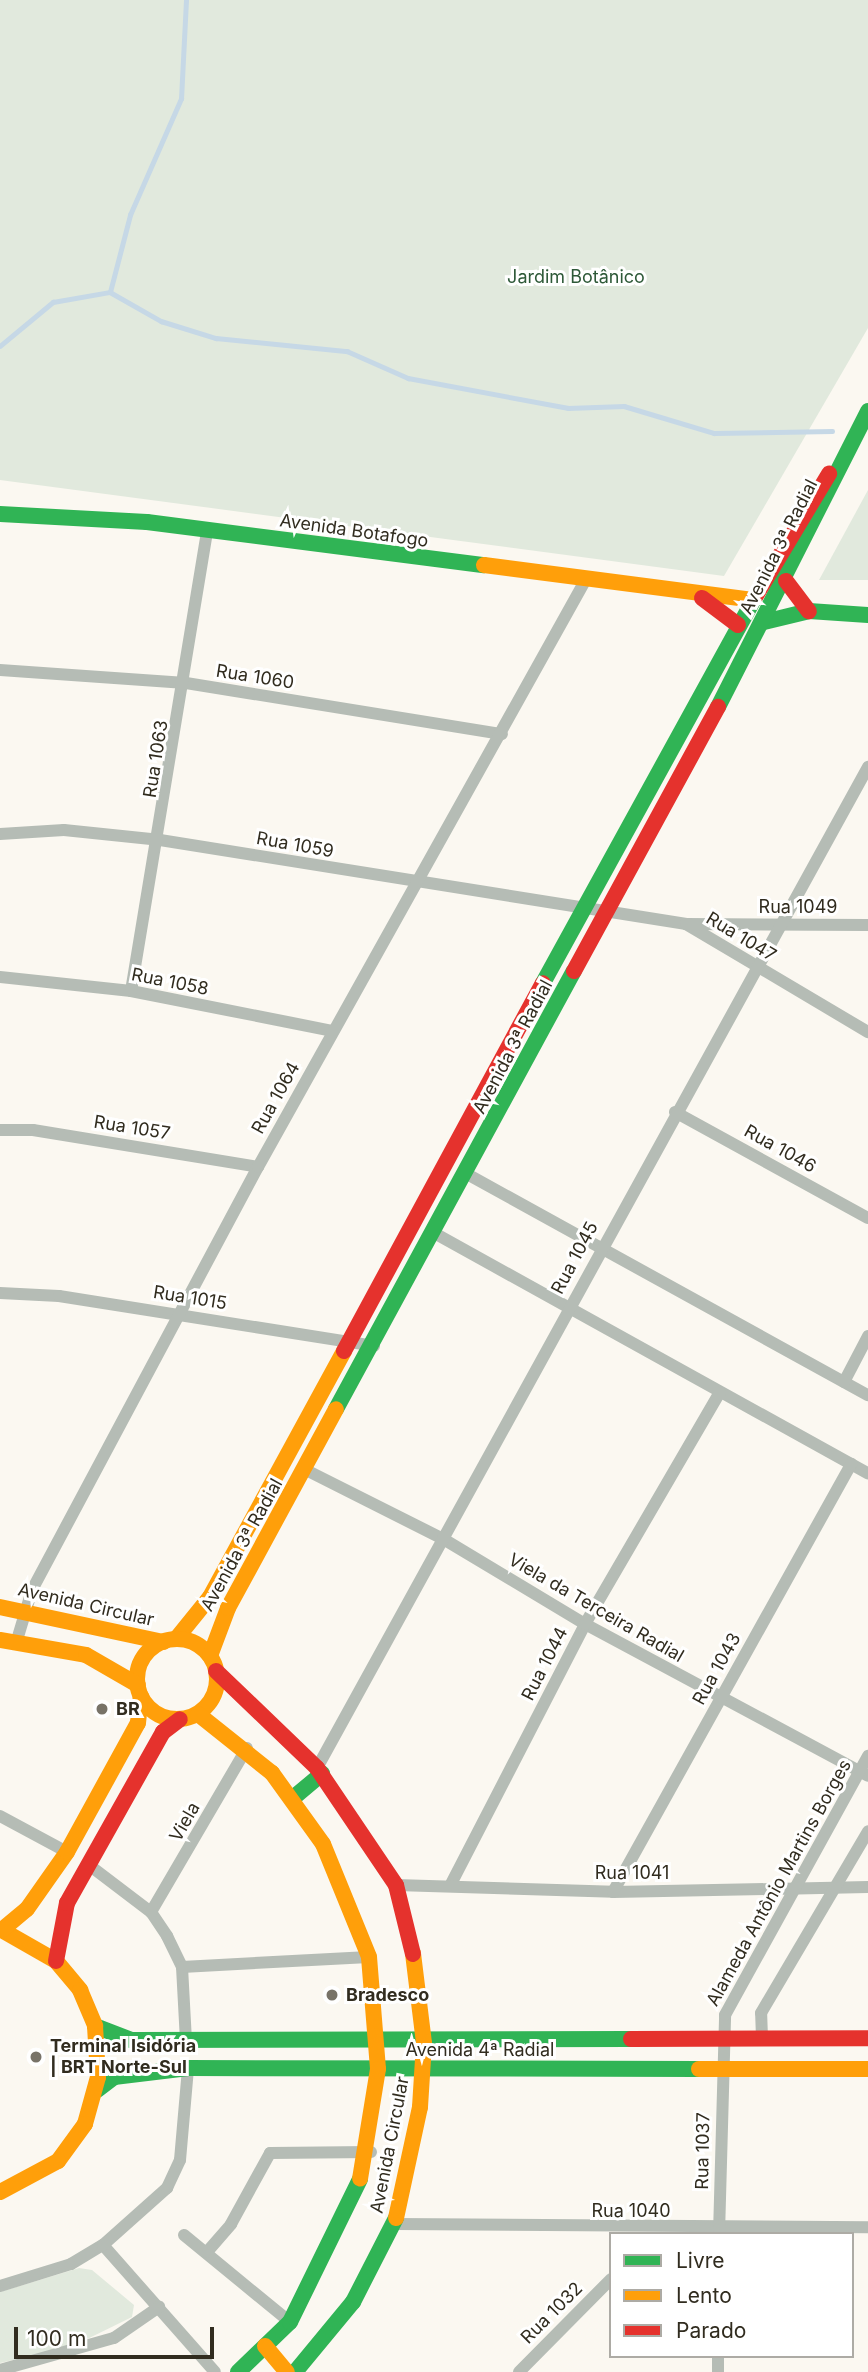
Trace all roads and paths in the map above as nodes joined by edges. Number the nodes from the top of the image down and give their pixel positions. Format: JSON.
{"nodes":[{"id":1,"x":868,"y":411,"type":"edge"},
{"id":2,"x":845,"y":453,"type":"junction"},
{"id":3,"x":0,"y":514,"type":"edge"},
{"id":4,"x":207,"y":530,"type":"junction"},
{"id":5,"x":585,"y":581,"type":"junction"},
{"id":6,"x":786,"y":581,"type":"junction"},
{"id":7,"x":702,"y":598,"type":"junction"},
{"id":8,"x":753,"y":600,"type":"junction"},
{"id":9,"x":809,"y":611,"type":"junction"},
{"id":10,"x":868,"y":615,"type":"edge"},
{"id":11,"x":764,"y":622,"type":"junction"},
{"id":12,"x":738,"y":625,"type":"junction"},
{"id":13,"x":0,"y":670,"type":"edge"},
{"id":14,"x":186,"y":683,"type":"junction"},
{"id":15,"x":502,"y":734,"type":"junction"},
{"id":16,"x":867,"y":770,"type":"edge"},
{"id":17,"x":0,"y":834,"type":"edge"},
{"id":18,"x":160,"y":840,"type":"junction"},
{"id":19,"x":415,"y":883,"type":"junction"},
{"id":20,"x":582,"y":910,"type":"junction"},
{"id":21,"x":606,"y":914,"type":"junction"},
{"id":22,"x":686,"y":924,"type":"junction"},
{"id":23,"x":780,"y":925,"type":"junction"},
{"id":24,"x":868,"y":925,"type":"edge"},
{"id":25,"x":756,"y":968,"type":"junction"},
{"id":26,"x":0,"y":977,"type":"edge"},
{"id":27,"x":131,"y":991,"type":"junction"},
{"id":28,"x":524,"y":1025,"type":"junction"},
{"id":29,"x":333,"y":1031,"type":"junction"},
{"id":30,"x":868,"y":1032,"type":"edge"},
{"id":31,"x":675,"y":1112,"type":"junction"},
{"id":32,"x":0,"y":1130,"type":"edge"},
{"id":33,"x":258,"y":1167,"type":"junction"},
{"id":34,"x":467,"y":1174,"type":"junction"},
{"id":35,"x":868,"y":1218,"type":"edge"},
{"id":36,"x":436,"y":1234,"type":"junction"},
{"id":37,"x":600,"y":1247,"type":"junction"},
{"id":38,"x":394,"y":1258,"type":"junction"},
{"id":39,"x":0,"y":1293,"type":"edge"},
{"id":40,"x":569,"y":1307,"type":"junction"},
{"id":41,"x":180,"y":1314,"type":"junction"},
{"id":42,"x":868,"y":1336,"type":"edge"},
{"id":43,"x":351,"y":1341,"type":"junction"},
{"id":44,"x":374,"y":1346,"type":"junction"},
{"id":45,"x":844,"y":1382,"type":"junction"},
{"id":46,"x":720,"y":1392,"type":"junction"},
{"id":47,"x":868,"y":1395,"type":"edge"},
{"id":48,"x":851,"y":1464,"type":"junction"},
{"id":49,"x":306,"y":1470,"type":"junction"},
{"id":50,"x":868,"y":1474,"type":"edge"},
{"id":51,"x":445,"y":1540,"type":"junction"},
{"id":52,"x":0,"y":1607,"type":"edge"},
{"id":53,"x":23,"y":1608,"type":"junction"},
{"id":54,"x":585,"y":1624,"type":"junction"},
{"id":55,"x":0,"y":1640,"type":"edge"},
{"id":56,"x":17,"y":1640,"type":"junction"},
{"id":57,"x":169,"y":1641,"type":"junction"},
{"id":58,"x":213,"y":1663,"type":"junction"},
{"id":59,"x":139,"y":1690,"type":"junction"},
{"id":60,"x":720,"y":1698,"type":"junction"},
{"id":61,"x":198,"y":1714,"type":"junction"},
{"id":62,"x":180,"y":1719,"type":"junction"},
{"id":63,"x":247,"y":1748,"type":"junction"},
{"id":64,"x":868,"y":1756,"type":"edge"},
{"id":65,"x":320,"y":1771,"type":"junction"},
{"id":66,"x":864,"y":1774,"type":"edge"},
{"id":67,"x":293,"y":1798,"type":"junction"},
{"id":68,"x":0,"y":1815,"type":"edge"},
{"id":69,"x":868,"y":1831,"type":"edge"},
{"id":70,"x":67,"y":1852,"type":"junction"},
{"id":71,"x":89,"y":1865,"type":"junction"},
{"id":72,"x":451,"y":1884,"type":"junction"},
{"id":73,"x":396,"y":1885,"type":"junction"},
{"id":74,"x":798,"y":1887,"type":"junction"},
{"id":75,"x":837,"y":1887,"type":"junction"},
{"id":76,"x":868,"y":1887,"type":"edge"},
{"id":77,"x":613,"y":1892,"type":"junction"},
{"id":78,"x":152,"y":1912,"type":"junction"},
{"id":79,"x":1,"y":1929,"type":"edge"},
{"id":80,"x":369,"y":1956,"type":"junction"},
{"id":81,"x":56,"y":1961,"type":"junction"},
{"id":82,"x":182,"y":1967,"type":"junction"},
{"id":83,"x":96,"y":2026,"type":"junction"},
{"id":84,"x":720,"y":2038,"type":"junction"},
{"id":85,"x":762,"y":2038,"type":"junction"},
{"id":86,"x":868,"y":2038,"type":"edge"},
{"id":87,"x":186,"y":2041,"type":"junction"},
{"id":88,"x":379,"y":2042,"type":"junction"},
{"id":89,"x":424,"y":2043,"type":"junction"},
{"id":90,"x":188,"y":2068,"type":"junction"},
{"id":91,"x":722,"y":2068,"type":"junction"},
{"id":92,"x":379,"y":2069,"type":"junction"},
{"id":93,"x":868,"y":2069,"type":"edge"},
{"id":94,"x":425,"y":2071,"type":"junction"},
{"id":95,"x":97,"y":2090,"type":"junction"},
{"id":96,"x":371,"y":2152,"type":"junction"},
{"id":97,"x":0,"y":2192,"type":"edge"},
{"id":98,"x":395,"y":2224,"type":"junction"},
{"id":99,"x":868,"y":2227,"type":"edge"},
{"id":100,"x":719,"y":2230,"type":"edge"},
{"id":101,"x":657,"y":2232,"type":"edge"},
{"id":102,"x":184,"y":2235,"type":"dead end"},
{"id":103,"x":103,"y":2245,"type":"junction"},
{"id":104,"x":207,"y":2252,"type":"junction"},
{"id":105,"x":609,"y":2281,"type":"edge"},
{"id":106,"x":0,"y":2286,"type":"edge"},
{"id":107,"x":159,"y":2307,"type":"junction"},
{"id":108,"x":290,"y":2322,"type":"junction"},
{"id":109,"x":265,"y":2346,"type":"junction"},
{"id":110,"x":245,"y":2369,"type":"edge"},
{"id":111,"x":0,"y":2370,"type":"edge"},
{"id":112,"x":215,"y":2372,"type":"edge"},
{"id":113,"x":287,"y":2372,"type":"edge"},
{"id":114,"x":295,"y":2372,"type":"edge"},
{"id":115,"x":519,"y":2372,"type":"edge"}],
"edges":[{"from":1,"to":2,"type":"main road","name":"Avenida 3ª Radial"},
{"from":2,"to":6,"type":"main road","name":"Avenida 3ª Radial"},
{"from":2,"to":8,"type":"main road","name":"Avenida 3ª Radial"},
{"from":3,"to":4,"type":"main road","name":"Avenida Botafogo"},
{"from":4,"to":5,"type":"main road","name":"Avenida Botafogo"},
{"from":4,"to":14,"type":"street","name":"Rua 1063"},
{"from":5,"to":7,"type":"main road","name":"Avenida Botafogo"},
{"from":5,"to":15,"type":"street","name":"Rua 1064"},
{"from":6,"to":9,"type":"main road"},
{"from":6,"to":11,"type":"main road","name":"Avenida 3ª Radial"},
{"from":7,"to":8,"type":"main road","name":"Avenida Botafogo"},
{"from":7,"to":12,"type":"main road","name":"Avenida Botafogo"},
{"from":8,"to":12,"type":"main road","name":"Avenida 3ª Radial"},
{"from":9,"to":10,"type":"main road"},
{"from":9,"to":11,"type":"main road"},
{"from":11,"to":21,"type":"main road","name":"Avenida 3ª Radial"},
{"from":12,"to":20,"type":"main road","name":"Avenida 3ª Radial"},
{"from":13,"to":14,"type":"street","name":"Rua 1060"},
{"from":14,"to":15,"type":"street","name":"Rua 1060"},
{"from":14,"to":18,"type":"street","name":"Rua 1063"},
{"from":15,"to":19,"type":"street","name":"Rua 1064"},
{"from":16,"to":23,"type":"street","name":"Rua 1045"},
{"from":17,"to":18,"type":"street","name":"Rua 1059"},
{"from":18,"to":19,"type":"street","name":"Rua 1059"},
{"from":18,"to":27,"type":"street","name":"Rua 1063"},
{"from":19,"to":20,"type":"street","name":"Rua 1059"},
{"from":19,"to":29,"type":"street","name":"Rua 1064"},
{"from":20,"to":21,"type":"street","name":"Rua 1047"},
{"from":20,"to":28,"type":"main road","name":"Avenida 3ª Radial"},
{"from":21,"to":22,"type":"street","name":"Rua 1047"},
{"from":21,"to":34,"type":"main road","name":"Avenida 3ª Radial"},
{"from":22,"to":23,"type":"street","name":"Rua 1049"},
{"from":22,"to":25,"type":"street","name":"Rua 1047"},
{"from":23,"to":24,"type":"street","name":"Rua 1049"},
{"from":23,"to":25,"type":"street","name":"Rua 1045"},
{"from":25,"to":30,"type":"street","name":"Rua 1047"},
{"from":25,"to":31,"type":"street","name":"Rua 1045"},
{"from":26,"to":27,"type":"street","name":"Rua 1058"},
{"from":27,"to":29,"type":"street","name":"Rua 1058"},
{"from":28,"to":34,"type":"main road"},
{"from":28,"to":38,"type":"main road","name":"Avenida 3ª Radial"},
{"from":29,"to":33,"type":"street","name":"Rua 1064"},
{"from":31,"to":35,"type":"street","name":"Rua 1046"},
{"from":31,"to":37,"type":"street","name":"Rua 1045"},
{"from":32,"to":33,"type":"street","name":"Rua 1057"},
{"from":33,"to":41,"type":"street","name":"Rua 1064"},
{"from":34,"to":36,"type":"main road","name":"Avenida 3ª Radial"},
{"from":34,"to":37,"type":"street"},
{"from":36,"to":38,"type":"main road"},
{"from":36,"to":40,"type":"street"},
{"from":36,"to":44,"type":"main road","name":"Avenida 3ª Radial"},
{"from":37,"to":40,"type":"street","name":"Rua 1045"},
{"from":37,"to":45,"type":"street"},
{"from":38,"to":43,"type":"main road","name":"Avenida 3ª Radial"},
{"from":39,"to":41,"type":"street","name":"Rua 1015"},
{"from":40,"to":46,"type":"street"},
{"from":40,"to":51,"type":"street","name":"Rua 1045"},
{"from":41,"to":43,"type":"street","name":"Rua 1015"},
{"from":41,"to":53,"type":"street","name":"Rua 1064"},
{"from":42,"to":45,"type":"street"},
{"from":43,"to":44,"type":"street","name":"Rua 1015"},
{"from":43,"to":57,"type":"main road","name":"Avenida 3ª Radial"},
{"from":44,"to":49,"type":"main road","name":"Avenida 3ª Radial"},
{"from":45,"to":47,"type":"street"},
{"from":46,"to":48,"type":"street"},
{"from":46,"to":54,"type":"street","name":"Rua 1044"},
{"from":48,"to":50,"type":"street"},
{"from":48,"to":60,"type":"street","name":"Rua 1043"},
{"from":49,"to":51,"type":"street","name":"Viela da Terceira Radial"},
{"from":49,"to":58,"type":"main road","name":"Avenida 3ª Radial"},
{"from":51,"to":54,"type":"street","name":"Viela da Terceira Radial"},
{"from":51,"to":65,"type":"street","name":"Rua 1045"},
{"from":52,"to":53,"type":"main road","name":"Avenida Circular"},
{"from":53,"to":56,"type":"street","name":"Rua 1064"},
{"from":53,"to":57,"type":"main road","name":"Avenida Circular"},
{"from":54,"to":60,"type":"street","name":"Viela da Terceira Radial"},
{"from":54,"to":72,"type":"street","name":"Rua 1044"},
{"from":55,"to":56,"type":"main road"},
{"from":56,"to":59,"type":"main road"},
{"from":57,"to":58,"type":"main road"},
{"from":57,"to":59,"type":"main road"},
{"from":58,"to":61,"type":"main road"},
{"from":58,"to":65,"type":"main road","name":"Avenida Circular"},
{"from":59,"to":62,"type":"main road"},
{"from":59,"to":70,"type":"main road"},
{"from":60,"to":66,"type":"street","name":"Viela da Terceira Radial"},
{"from":60,"to":77,"type":"street","name":"Rua 1043"},
{"from":61,"to":62,"type":"main road"},
{"from":61,"to":63,"type":"main road","name":"Avenida Circular"},
{"from":62,"to":71,"type":"main road"},
{"from":63,"to":67,"type":"main road","name":"Avenida Circular"},
{"from":63,"to":78,"type":"street","name":"Viela"},
{"from":64,"to":66,"type":"street","name":"Alameda Antônio Martins Borges"},
{"from":65,"to":67,"type":"main road"},
{"from":65,"to":73,"type":"main road","name":"Avenida Circular"},
{"from":66,"to":74,"type":"street","name":"Alameda Antônio Martins Borges"},
{"from":67,"to":80,"type":"main road","name":"Avenida Circular"},
{"from":68,"to":70,"type":"street"},
{"from":69,"to":75,"type":"street"},
{"from":70,"to":79,"type":"main road"},
{"from":71,"to":78,"type":"street"},
{"from":71,"to":81,"type":"main road"},
{"from":72,"to":73,"type":"street","name":"Rua 1041"},
{"from":72,"to":77,"type":"street","name":"Rua 1041"},
{"from":73,"to":89,"type":"main road","name":"Avenida Circular"},
{"from":74,"to":75,"type":"street","name":"Rua 1041"},
{"from":74,"to":77,"type":"street","name":"Rua 1041"},
{"from":74,"to":84,"type":"street","name":"Alameda Antônio Martins Borges"},
{"from":75,"to":76,"type":"street","name":"Rua 1041"},
{"from":75,"to":85,"type":"street"},
{"from":78,"to":82,"type":"street"},
{"from":79,"to":81,"type":"main road"},
{"from":80,"to":82,"type":"street"},
{"from":80,"to":88,"type":"main road","name":"Avenida Circular"},
{"from":81,"to":83,"type":"main road"},
{"from":82,"to":87,"type":"street"},
{"from":83,"to":87,"type":"main road","name":"Avenida 4ª Radial"},
{"from":83,"to":95,"type":"main road"},
{"from":84,"to":85,"type":"main road","name":"Avenida 4ª Radial"},
{"from":84,"to":89,"type":"main road","name":"Avenida 4ª Radial"},
{"from":84,"to":91,"type":"street","name":"Alameda Antônio Martins Borges"},
{"from":85,"to":86,"type":"main road","name":"Avenida 4ª Radial"},
{"from":87,"to":88,"type":"main road","name":"Avenida 4ª Radial"},
{"from":88,"to":89,"type":"main road","name":"Avenida 4ª Radial"},
{"from":88,"to":92,"type":"main road","name":"Avenida Circular"},
{"from":89,"to":94,"type":"main road","name":"Avenida Circular"},
{"from":90,"to":92,"type":"main road","name":"Avenida 4ª Radial"},
{"from":90,"to":95,"type":"main road","name":"Avenida 4ª Radial"},
{"from":90,"to":103,"type":"street"},
{"from":91,"to":93,"type":"main road","name":"Avenida 4ª Radial"},
{"from":91,"to":94,"type":"main road","name":"Avenida 4ª Radial"},
{"from":91,"to":100,"type":"street","name":"Rua 1037"},
{"from":92,"to":94,"type":"main road","name":"Avenida 4ª Radial"},
{"from":92,"to":96,"type":"main road","name":"Avenida Circular"},
{"from":94,"to":98,"type":"main road","name":"Avenida Circular"},
{"from":95,"to":97,"type":"main road"},
{"from":96,"to":104,"type":"street"},
{"from":96,"to":108,"type":"main road","name":"Avenida Circular"},
{"from":98,"to":101,"type":"street","name":"Rua 1040"},
{"from":98,"to":114,"type":"main road","name":"Avenida Circular"},
{"from":99,"to":100,"type":"street","name":"Rua 1040"},
{"from":100,"to":101,"type":"street","name":"Rua 1040"},
{"from":102,"to":104,"type":"street"},
{"from":103,"to":106,"type":"street"},
{"from":103,"to":107,"type":"street"},
{"from":104,"to":108,"type":"street"},
{"from":105,"to":115,"type":"street","name":"Rua 1032"},
{"from":107,"to":111,"type":"street"},
{"from":107,"to":112,"type":"street"},
{"from":108,"to":109,"type":"main road","name":"Avenida Circular"},
{"from":109,"to":110,"type":"main road","name":"Avenida Circular"},
{"from":109,"to":113,"type":"main road"}]}
